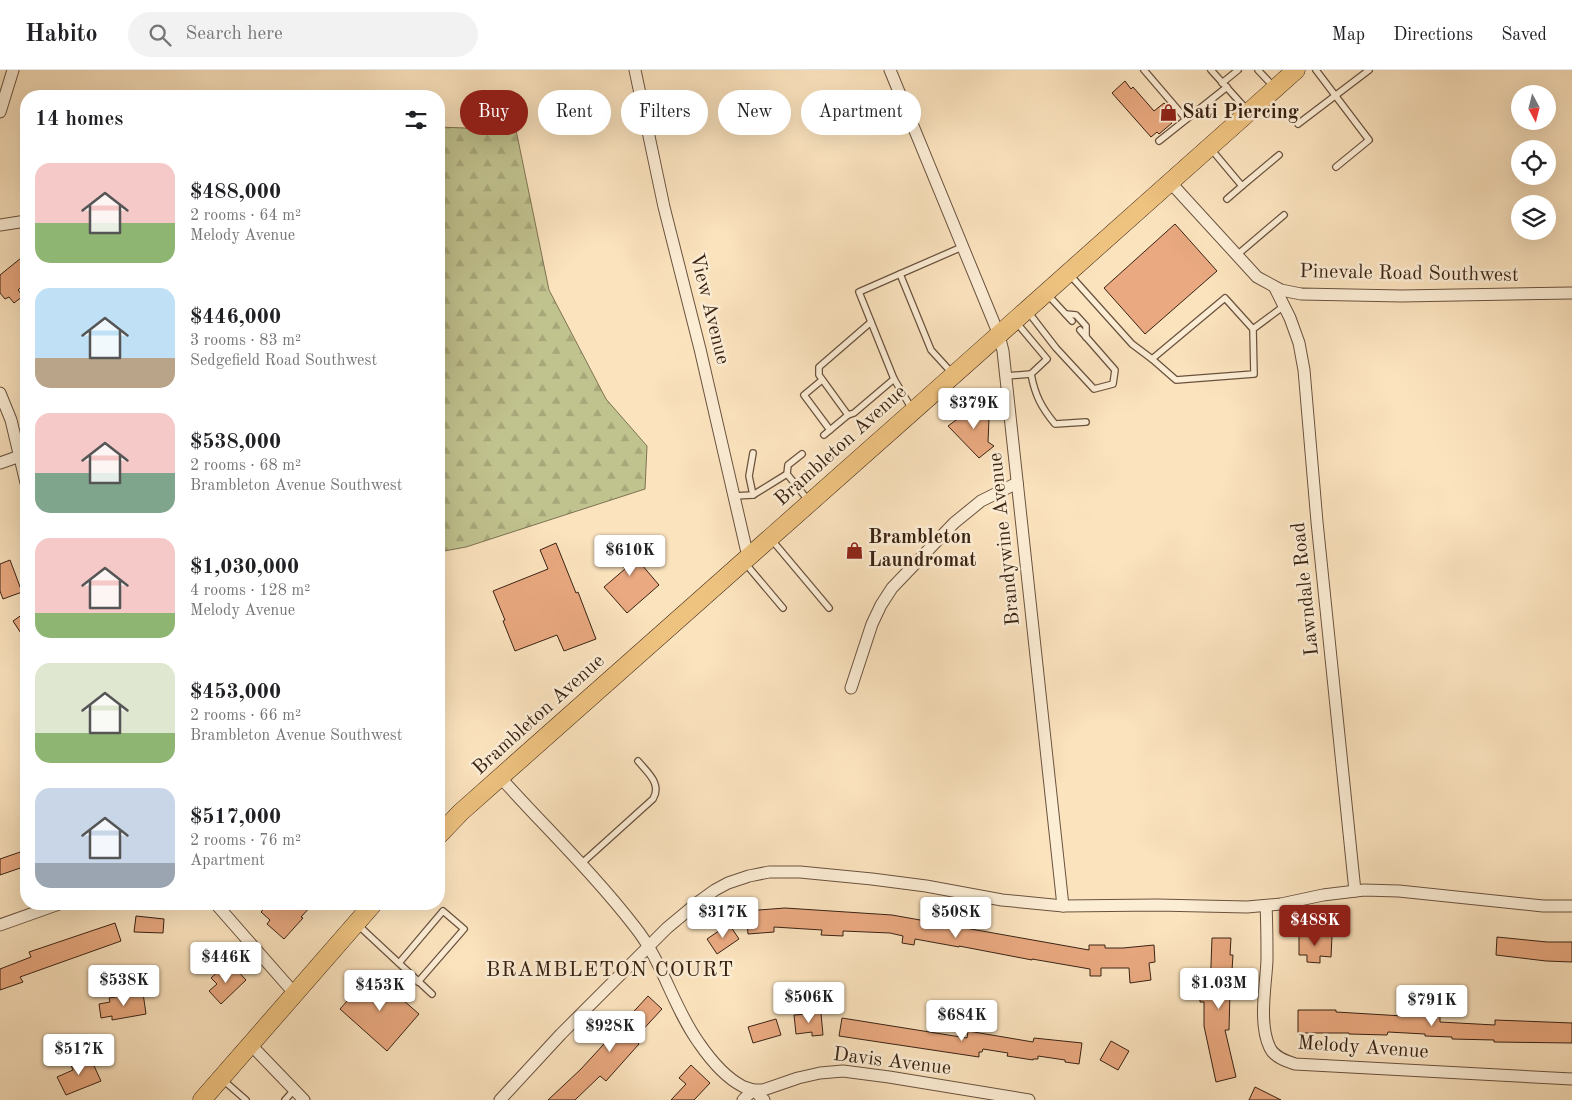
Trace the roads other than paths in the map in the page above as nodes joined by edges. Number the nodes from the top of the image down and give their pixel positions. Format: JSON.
{"nodes":[{"id":1,"x":13,"y":70,"type":"edge"},
{"id":2,"x":635,"y":70,"type":"edge"},
{"id":3,"x":890,"y":70,"type":"edge"},
{"id":4,"x":1144,"y":70,"type":"edge"},
{"id":5,"x":1211,"y":70,"type":"edge"},
{"id":6,"x":1238,"y":70,"type":"edge"},
{"id":7,"x":1258,"y":70,"type":"edge"},
{"id":8,"x":1296,"y":70,"type":"edge"},
{"id":9,"x":1316,"y":70,"type":"edge"},
{"id":10,"x":1369,"y":70,"type":"edge"},
{"id":11,"x":1225,"y":85,"type":"junction"},
{"id":12,"x":1275,"y":89,"type":"junction"},
{"id":13,"x":1336,"y":96,"type":"junction"},
{"id":14,"x":0,"y":112,"type":"edge"},
{"id":15,"x":1249,"y":112,"type":"junction"},
{"id":16,"x":1186,"y":119,"type":"junction"},
{"id":17,"x":1298,"y":124,"type":"dead end"},
{"id":18,"x":1159,"y":141,"type":"dead end"},
{"id":19,"x":1209,"y":148,"type":"junction"},
{"id":20,"x":1279,"y":155,"type":"dead end"},
{"id":21,"x":1336,"y":168,"type":"dead end"},
{"id":22,"x":1170,"y":182,"type":"junction"},
{"id":23,"x":1242,"y":186,"type":"junction"},
{"id":24,"x":1227,"y":199,"type":"dead end"},
{"id":25,"x":1284,"y":215,"type":"dead end"},
{"id":26,"x":20,"y":222,"type":"edge"},
{"id":27,"x":0,"y":225,"type":"edge"},
{"id":28,"x":962,"y":247,"type":"junction"},
{"id":29,"x":1237,"y":255,"type":"junction"},
{"id":30,"x":1068,"y":273,"type":"junction"},
{"id":31,"x":900,"y":274,"type":"junction"},
{"id":32,"x":1275,"y":288,"type":"junction"},
{"id":33,"x":1047,"y":293,"type":"junction"},
{"id":34,"x":1572,"y":293,"type":"edge"},
{"id":35,"x":1284,"y":306,"type":"junction"},
{"id":36,"x":1066,"y":314,"type":"junction"},
{"id":37,"x":1021,"y":316,"type":"junction"},
{"id":38,"x":1072,"y":321,"type":"dead end"},
{"id":39,"x":871,"y":322,"type":"junction"},
{"id":40,"x":1253,"y":329,"type":"junction"},
{"id":41,"x":1080,"y":330,"type":"dead end"},
{"id":42,"x":999,"y":335,"type":"junction"},
{"id":43,"x":1086,"y":337,"type":"junction"},
{"id":44,"x":1152,"y":359,"type":"junction"},
{"id":45,"x":954,"y":374,"type":"junction"},
{"id":46,"x":1031,"y":374,"type":"junction"},
{"id":47,"x":1006,"y":376,"type":"junction"},
{"id":48,"x":894,"y":379,"type":"junction"},
{"id":49,"x":822,"y":380,"type":"junction"},
{"id":50,"x":0,"y":394,"type":"edge"},
{"id":51,"x":913,"y":410,"type":"junction"},
{"id":52,"x":848,"y":415,"type":"junction"},
{"id":53,"x":1086,"y":422,"type":"dead end"},
{"id":54,"x":830,"y":430,"type":"junction"},
{"id":55,"x":824,"y":435,"type":"dead end"},
{"id":56,"x":754,"y":453,"type":"dead end"},
{"id":57,"x":802,"y":454,"type":"dead end"},
{"id":58,"x":20,"y":456,"type":"joint"},
{"id":59,"x":0,"y":462,"type":"edge"},
{"id":60,"x":787,"y":474,"type":"junction"},
{"id":61,"x":1017,"y":483,"type":"junction"},
{"id":62,"x":753,"y":495,"type":"junction"},
{"id":63,"x":734,"y":496,"type":"junction"},
{"id":64,"x":810,"y":502,"type":"junction"},
{"id":65,"x":770,"y":538,"type":"junction"},
{"id":66,"x":746,"y":559,"type":"junction"},
{"id":67,"x":783,"y":608,"type":"dead end"},
{"id":68,"x":828,"y":608,"type":"dead end"},
{"id":69,"x":851,"y":688,"type":"dead end"},
{"id":70,"x":638,"y":762,"type":"dead end"},
{"id":71,"x":500,"y":777,"type":"junction"},
{"id":72,"x":445,"y":829,"type":"edge"},
{"id":73,"x":581,"y":864,"type":"junction"},
{"id":74,"x":1355,"y":890,"type":"junction"},
{"id":75,"x":1063,"y":906,"type":"junction"},
{"id":76,"x":1266,"y":906,"type":"junction"},
{"id":77,"x":1572,"y":906,"type":"edge"},
{"id":78,"x":42,"y":910,"type":"edge"},
{"id":79,"x":221,"y":910,"type":"edge"},
{"id":80,"x":368,"y":910,"type":"edge"},
{"id":81,"x":356,"y":923,"type":"junction"},
{"id":82,"x":0,"y":925,"type":"edge"},
{"id":83,"x":648,"y":946,"type":"junction"},
{"id":84,"x":399,"y":964,"type":"junction"},
{"id":85,"x":418,"y":982,"type":"junction"},
{"id":86,"x":295,"y":994,"type":"junction"},
{"id":87,"x":432,"y":994,"type":"dead end"},
{"id":88,"x":251,"y":1045,"type":"junction"},
{"id":89,"x":222,"y":1078,"type":"junction"},
{"id":90,"x":1572,"y":1079,"type":"edge"},
{"id":91,"x":294,"y":1090,"type":"junction"},
{"id":92,"x":752,"y":1090,"type":"junction"},
{"id":93,"x":202,"y":1100,"type":"edge"},
{"id":94,"x":246,"y":1100,"type":"edge"},
{"id":95,"x":285,"y":1100,"type":"edge"},
{"id":96,"x":304,"y":1100,"type":"edge"},
{"id":97,"x":500,"y":1100,"type":"edge"},
{"id":98,"x":744,"y":1100,"type":"edge"},
{"id":99,"x":764,"y":1100,"type":"edge"},
{"id":100,"x":1030,"y":1100,"type":"edge"}],
"edges":[{"from":1,"to":14,"type":"street"},
{"from":2,"to":63,"type":"street","name":"View Avenue"},
{"from":3,"to":28,"type":"street","name":"Brandywine Avenue"},
{"from":4,"to":16,"type":"lane"},
{"from":5,"to":11,"type":"lane"},
{"from":6,"to":11,"type":"lane"},
{"from":7,"to":12,"type":"lane"},
{"from":8,"to":12,"type":"main road","name":"Brambleton Avenue"},
{"from":9,"to":13,"type":"lane"},
{"from":10,"to":13,"type":"lane"},
{"from":11,"to":15,"type":"lane"},
{"from":11,"to":16,"type":"lane"},
{"from":12,"to":15,"type":"main road","name":"Brambleton Avenue"},
{"from":13,"to":17,"type":"lane"},
{"from":13,"to":21,"type":"lane"},
{"from":15,"to":19,"type":"main road","name":"Brambleton Avenue"},
{"from":16,"to":18,"type":"lane"},
{"from":19,"to":22,"type":"main road","name":"Brambleton Avenue"},
{"from":19,"to":23,"type":"lane"},
{"from":20,"to":23,"type":"lane"},
{"from":22,"to":29,"type":"street","name":"Pinevale Road Southwest"},
{"from":22,"to":30,"type":"main road","name":"Brambleton Avenue"},
{"from":23,"to":24,"type":"lane"},
{"from":25,"to":29,"type":"lane"},
{"from":26,"to":27,"type":"street"},
{"from":28,"to":31,"type":"lane"},
{"from":28,"to":42,"type":"street","name":"Brandywine Avenue"},
{"from":29,"to":32,"type":"street","name":"Pinevale Road Southwest"},
{"from":30,"to":33,"type":"main road","name":"Brambleton Avenue"},
{"from":30,"to":44,"type":"lane"},
{"from":31,"to":39,"type":"lane"},
{"from":31,"to":45,"type":"lane"},
{"from":32,"to":34,"type":"street","name":"Pinevale Road Southwest"},
{"from":32,"to":35,"type":"street","name":"Lawndale Road"},
{"from":33,"to":36,"type":"lane"},
{"from":33,"to":37,"type":"main road","name":"Brambleton Avenue"},
{"from":35,"to":40,"type":"lane"},
{"from":35,"to":74,"type":"street","name":"Lawndale Road"},
{"from":36,"to":38,"type":"lane"},
{"from":36,"to":43,"type":"lane"},
{"from":37,"to":42,"type":"main road","name":"Brambleton Avenue"},
{"from":37,"to":43,"type":"lane"},
{"from":37,"to":46,"type":"lane"},
{"from":39,"to":48,"type":"lane"},
{"from":39,"to":49,"type":"lane"},
{"from":40,"to":44,"type":"lane"},
{"from":40,"to":44,"type":"lane"},
{"from":41,"to":43,"type":"lane"},
{"from":42,"to":45,"type":"main road","name":"Brambleton Avenue"},
{"from":42,"to":47,"type":"street","name":"Brandywine Avenue"},
{"from":45,"to":51,"type":"main road","name":"Brambleton Avenue"},
{"from":46,"to":47,"type":"lane"},
{"from":46,"to":53,"type":"lane"},
{"from":47,"to":61,"type":"street","name":"Brandywine Avenue"},
{"from":48,"to":51,"type":"lane"},
{"from":48,"to":52,"type":"lane"},
{"from":49,"to":52,"type":"lane"},
{"from":49,"to":54,"type":"lane"},
{"from":50,"to":58,"type":"street"},
{"from":51,"to":64,"type":"main road","name":"Brambleton Avenue"},
{"from":52,"to":54,"type":"lane"},
{"from":54,"to":55,"type":"lane"},
{"from":56,"to":62,"type":"lane"},
{"from":57,"to":60,"type":"lane"},
{"from":58,"to":59,"type":"street"},
{"from":60,"to":62,"type":"lane"},
{"from":60,"to":64,"type":"lane"},
{"from":61,"to":69,"type":"street"},
{"from":61,"to":75,"type":"street","name":"Brandywine Avenue"},
{"from":62,"to":63,"type":"lane"},
{"from":63,"to":66,"type":"street","name":"View Avenue"},
{"from":64,"to":65,"type":"main road","name":"Brambleton Avenue"},
{"from":65,"to":66,"type":"main road","name":"Brambleton Avenue"},
{"from":65,"to":68,"type":"lane"},
{"from":66,"to":67,"type":"lane"},
{"from":66,"to":71,"type":"main road","name":"Brambleton Avenue"},
{"from":70,"to":73,"type":"lane"},
{"from":71,"to":72,"type":"main road","name":"Brambleton Avenue"},
{"from":71,"to":73,"type":"street"},
{"from":73,"to":83,"type":"street"},
{"from":74,"to":76,"type":"street"},
{"from":74,"to":77,"type":"street"},
{"from":75,"to":76,"type":"street"},
{"from":75,"to":83,"type":"street"},
{"from":76,"to":90,"type":"street","name":"Melody Avenue"},
{"from":78,"to":82,"type":"street"},
{"from":79,"to":86,"type":"street"},
{"from":80,"to":81,"type":"main road"},
{"from":81,"to":84,"type":"lane"},
{"from":81,"to":86,"type":"main road"},
{"from":83,"to":92,"type":"street"},
{"from":83,"to":97,"type":"street"},
{"from":84,"to":85,"type":"lane"},
{"from":84,"to":85,"type":"lane"},
{"from":85,"to":87,"type":"lane"},
{"from":86,"to":88,"type":"main road"},
{"from":88,"to":89,"type":"main road"},
{"from":88,"to":91,"type":"street"},
{"from":89,"to":93,"type":"main road"},
{"from":89,"to":94,"type":"lane"},
{"from":91,"to":95,"type":"lane"},
{"from":91,"to":96,"type":"street"},
{"from":92,"to":98,"type":"street"},
{"from":92,"to":99,"type":"street"},
{"from":92,"to":100,"type":"street","name":"Davis Avenue"}]}
